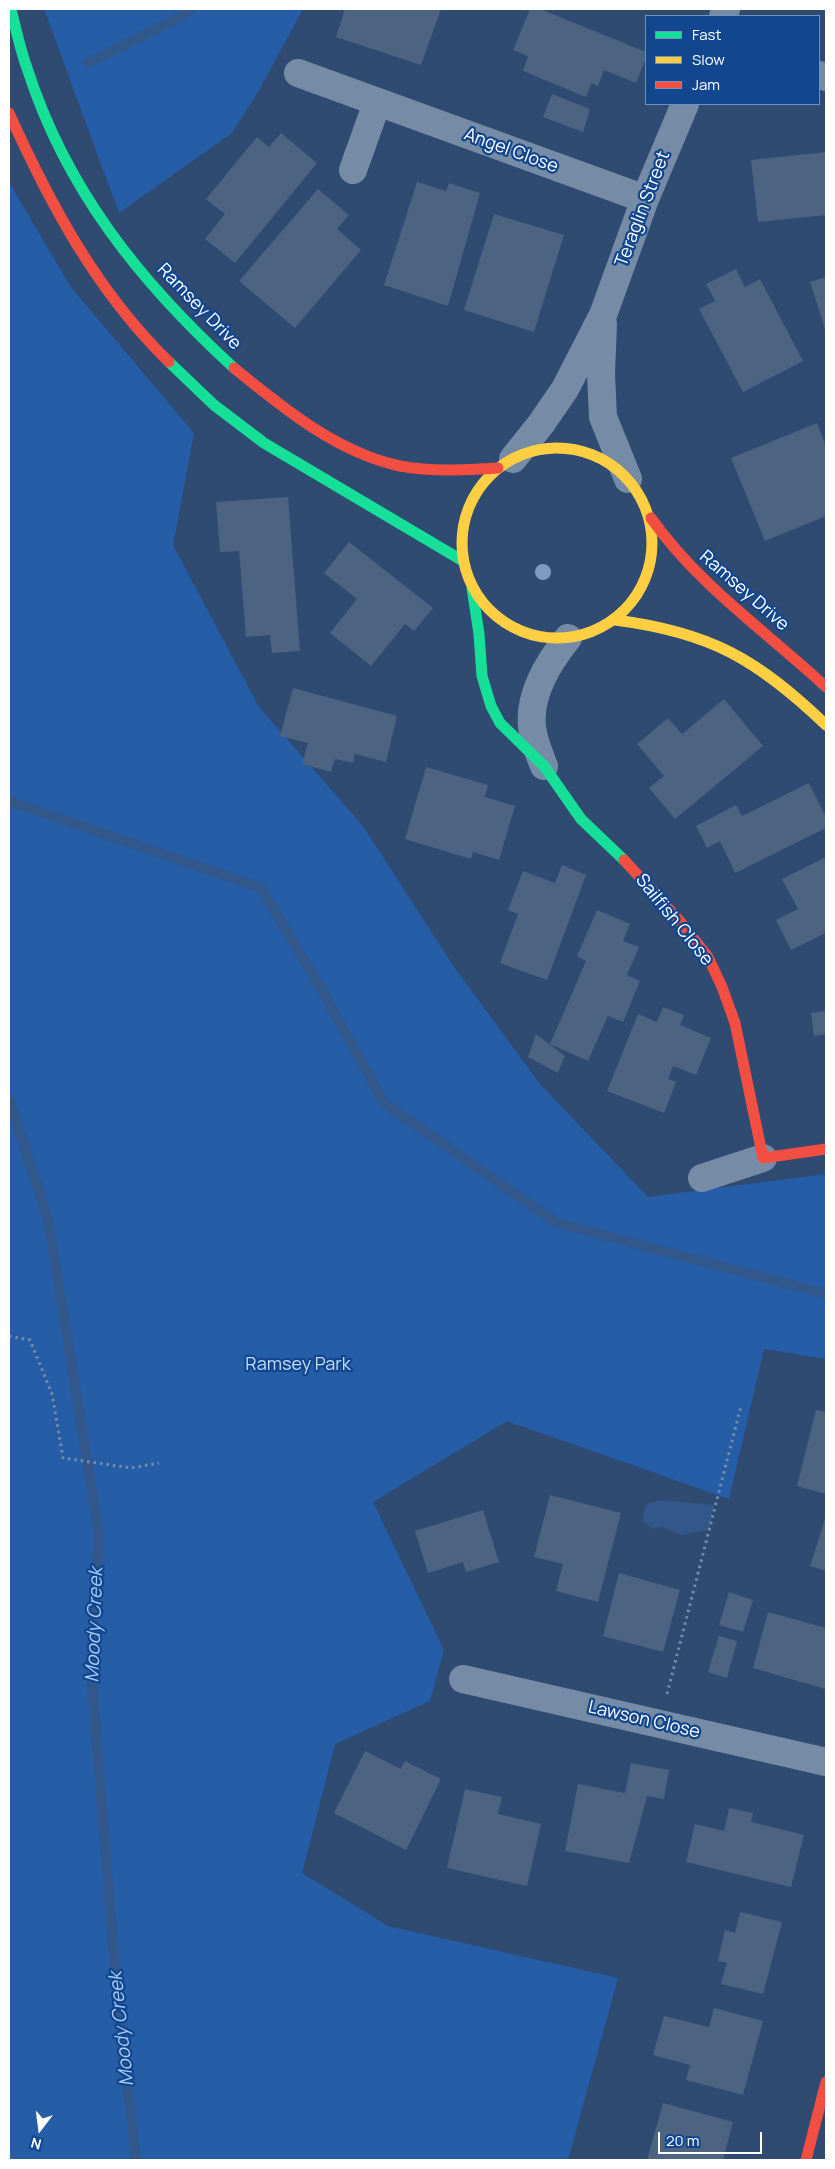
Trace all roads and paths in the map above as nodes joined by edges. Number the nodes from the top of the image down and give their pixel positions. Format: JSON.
{"nodes":[{"id":1,"x":11,"y":9,"type":"edge"},
{"id":2,"x":298,"y":73,"type":"dead end"},
{"id":3,"x":377,"y":103,"type":"junction"},
{"id":4,"x":685,"y":105,"type":"edge"},
{"id":5,"x":9,"y":113,"type":"edge"},
{"id":6,"x":353,"y":170,"type":"dead end"},
{"id":7,"x":645,"y":199,"type":"junction"},
{"id":8,"x":603,"y":315,"type":"junction"},
{"id":9,"x":505,"y":464,"type":"junction"},
{"id":10,"x":628,"y":480,"type":"junction"},
{"id":11,"x":648,"y":512,"type":"junction"},
{"id":12,"x":463,"y":561,"type":"junction"},
{"id":13,"x":472,"y":588,"type":"junction"},
{"id":14,"x":614,"y":620,"type":"junction"},
{"id":15,"x":568,"y":638,"type":"junction"},
{"id":16,"x":826,"y":687,"type":"edge"},
{"id":17,"x":826,"y":725,"type":"edge"},
{"id":18,"x":544,"y":766,"type":"junction"},
{"id":19,"x":826,"y":1149,"type":"edge"},
{"id":20,"x":763,"y":1158,"type":"junction"},
{"id":21,"x":702,"y":1178,"type":"dead end"},
{"id":22,"x":9,"y":1336,"type":"edge"},
{"id":23,"x":741,"y":1406,"type":"dead end"},
{"id":24,"x":159,"y":1463,"type":"dead end"},
{"id":25,"x":462,"y":1679,"type":"dead end"},
{"id":26,"x":659,"y":1724,"type":"junction"},
{"id":27,"x":826,"y":1762,"type":"edge"},
{"id":28,"x":826,"y":2082,"type":"edge"},
{"id":29,"x":814,"y":2149,"type":"edge"}],
"edges":[{"from":1,"to":9,"type":"main road","name":"Ramsey Drive"},
{"from":2,"to":3,"type":"street","name":"Angel Close"},
{"from":3,"to":6,"type":"street"},
{"from":3,"to":7,"type":"street","name":"Angel Close"},
{"from":4,"to":7,"type":"street","name":"Teraglin Street"},
{"from":5,"to":12,"type":"main road"},
{"from":7,"to":8,"type":"street","name":"Teraglin Street"},
{"from":8,"to":9,"type":"street","name":"Teraglin Street"},
{"from":8,"to":10,"type":"street","name":"Teraglin Street"},
{"from":9,"to":10,"type":"main road","name":"Ramsey Drive"},
{"from":9,"to":12,"type":"main road"},
{"from":10,"to":11,"type":"main road","name":"Ramsey Drive"},
{"from":11,"to":14,"type":"main road"},
{"from":11,"to":16,"type":"main road","name":"Ramsey Drive"},
{"from":12,"to":13,"type":"main road"},
{"from":13,"to":15,"type":"main road"},
{"from":13,"to":18,"type":"main road","name":"Sailfish Close"},
{"from":14,"to":15,"type":"main road"},
{"from":14,"to":17,"type":"main road"},
{"from":15,"to":18,"type":"street","name":"Sailfish Close"},
{"from":18,"to":20,"type":"main road","name":"Sailfish Close"},
{"from":19,"to":20,"type":"main road"},
{"from":20,"to":21,"type":"street"},
{"from":22,"to":24,"type":"path"},
{"from":23,"to":26,"type":"path"},
{"from":25,"to":26,"type":"street","name":"Lawson Close"},
{"from":26,"to":27,"type":"street","name":"Lawson Close"},
{"from":28,"to":29,"type":"main road"}]}
